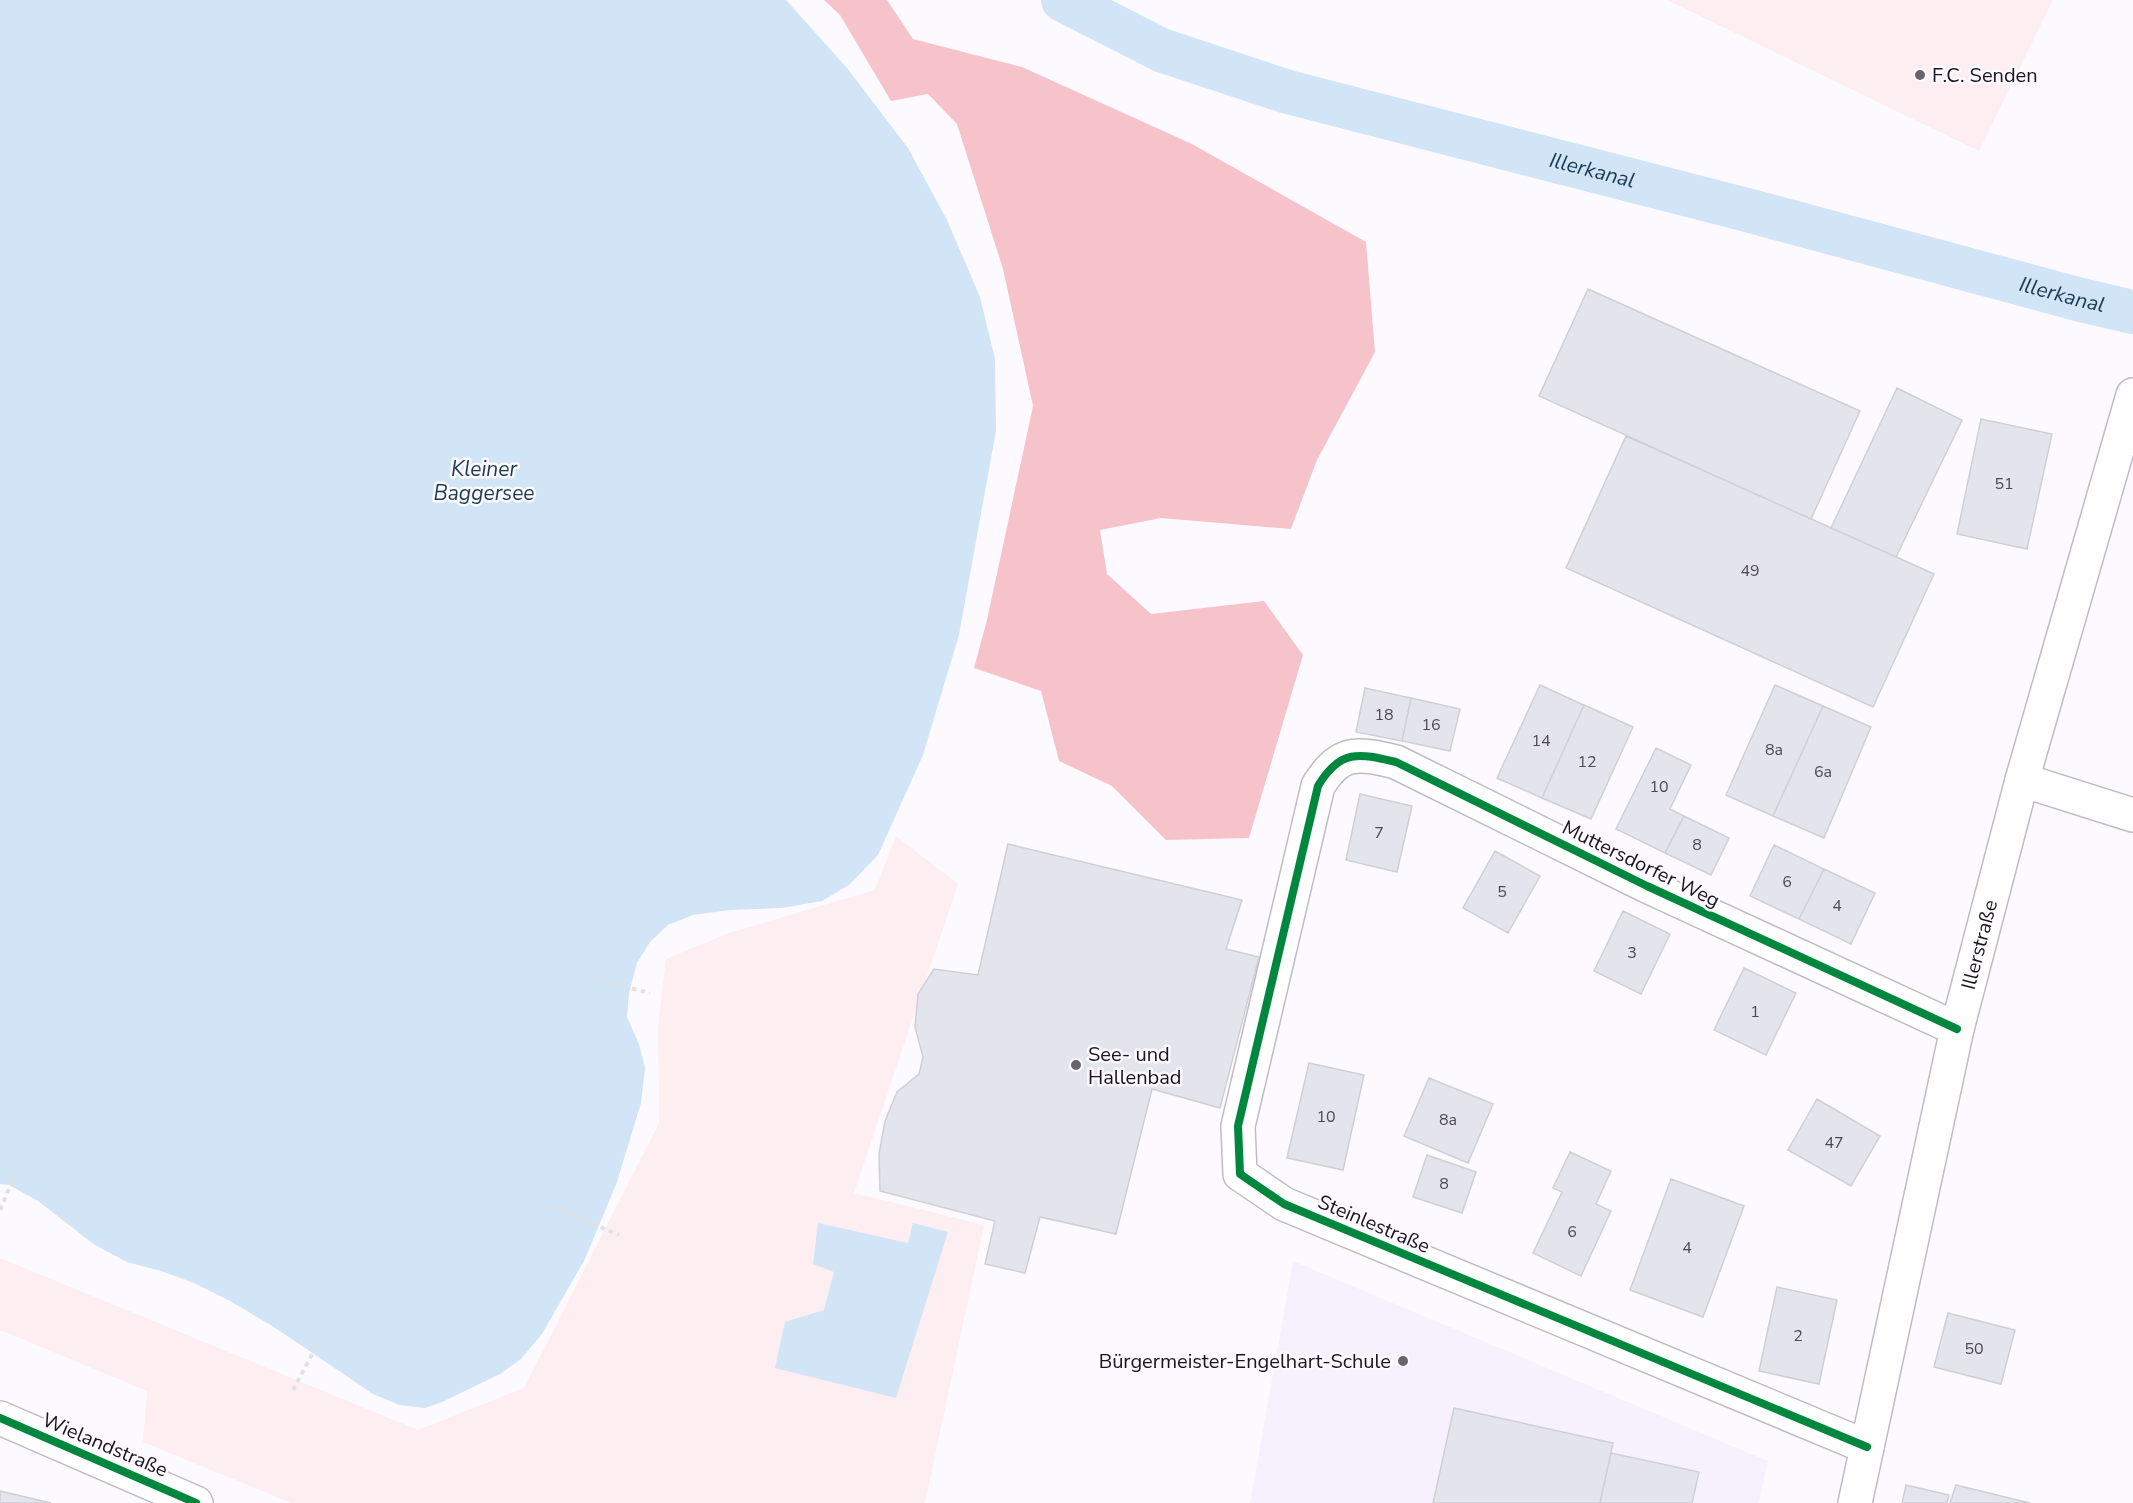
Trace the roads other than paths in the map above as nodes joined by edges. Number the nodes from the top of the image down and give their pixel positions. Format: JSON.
{"nodes":[{"id":1,"x":2133,"y":395,"type":"edge"},
{"id":2,"x":2022,"y":780,"type":"junction"},
{"id":3,"x":1318,"y":786,"type":"joint"},
{"id":4,"x":2133,"y":815,"type":"edge"},
{"id":5,"x":1958,"y":1029,"type":"junction"},
{"id":6,"x":0,"y":1418,"type":"edge"},
{"id":7,"x":1867,"y":1447,"type":"junction"},
{"id":8,"x":163,"y":1496,"type":"edge"},
{"id":9,"x":196,"y":1503,"type":"edge"},
{"id":10,"x":1856,"y":1503,"type":"edge"}],
"edges":[{"from":1,"to":2,"type":"street","name":"Illerstraße"},
{"from":2,"to":4,"type":"street"},
{"from":2,"to":5,"type":"street","name":"Illerstraße"},
{"from":3,"to":5,"type":"street","name":"Muttersdorfer Weg"},
{"from":3,"to":7,"type":"street","name":"Steinlestraße"},
{"from":5,"to":7,"type":"street","name":"Illerstraße"},
{"from":6,"to":8,"type":"street","name":"Wielandstraße"},
{"from":7,"to":10,"type":"street","name":"Illerstraße"},
{"from":8,"to":9,"type":"street","name":"Wielandstraße"}]}
